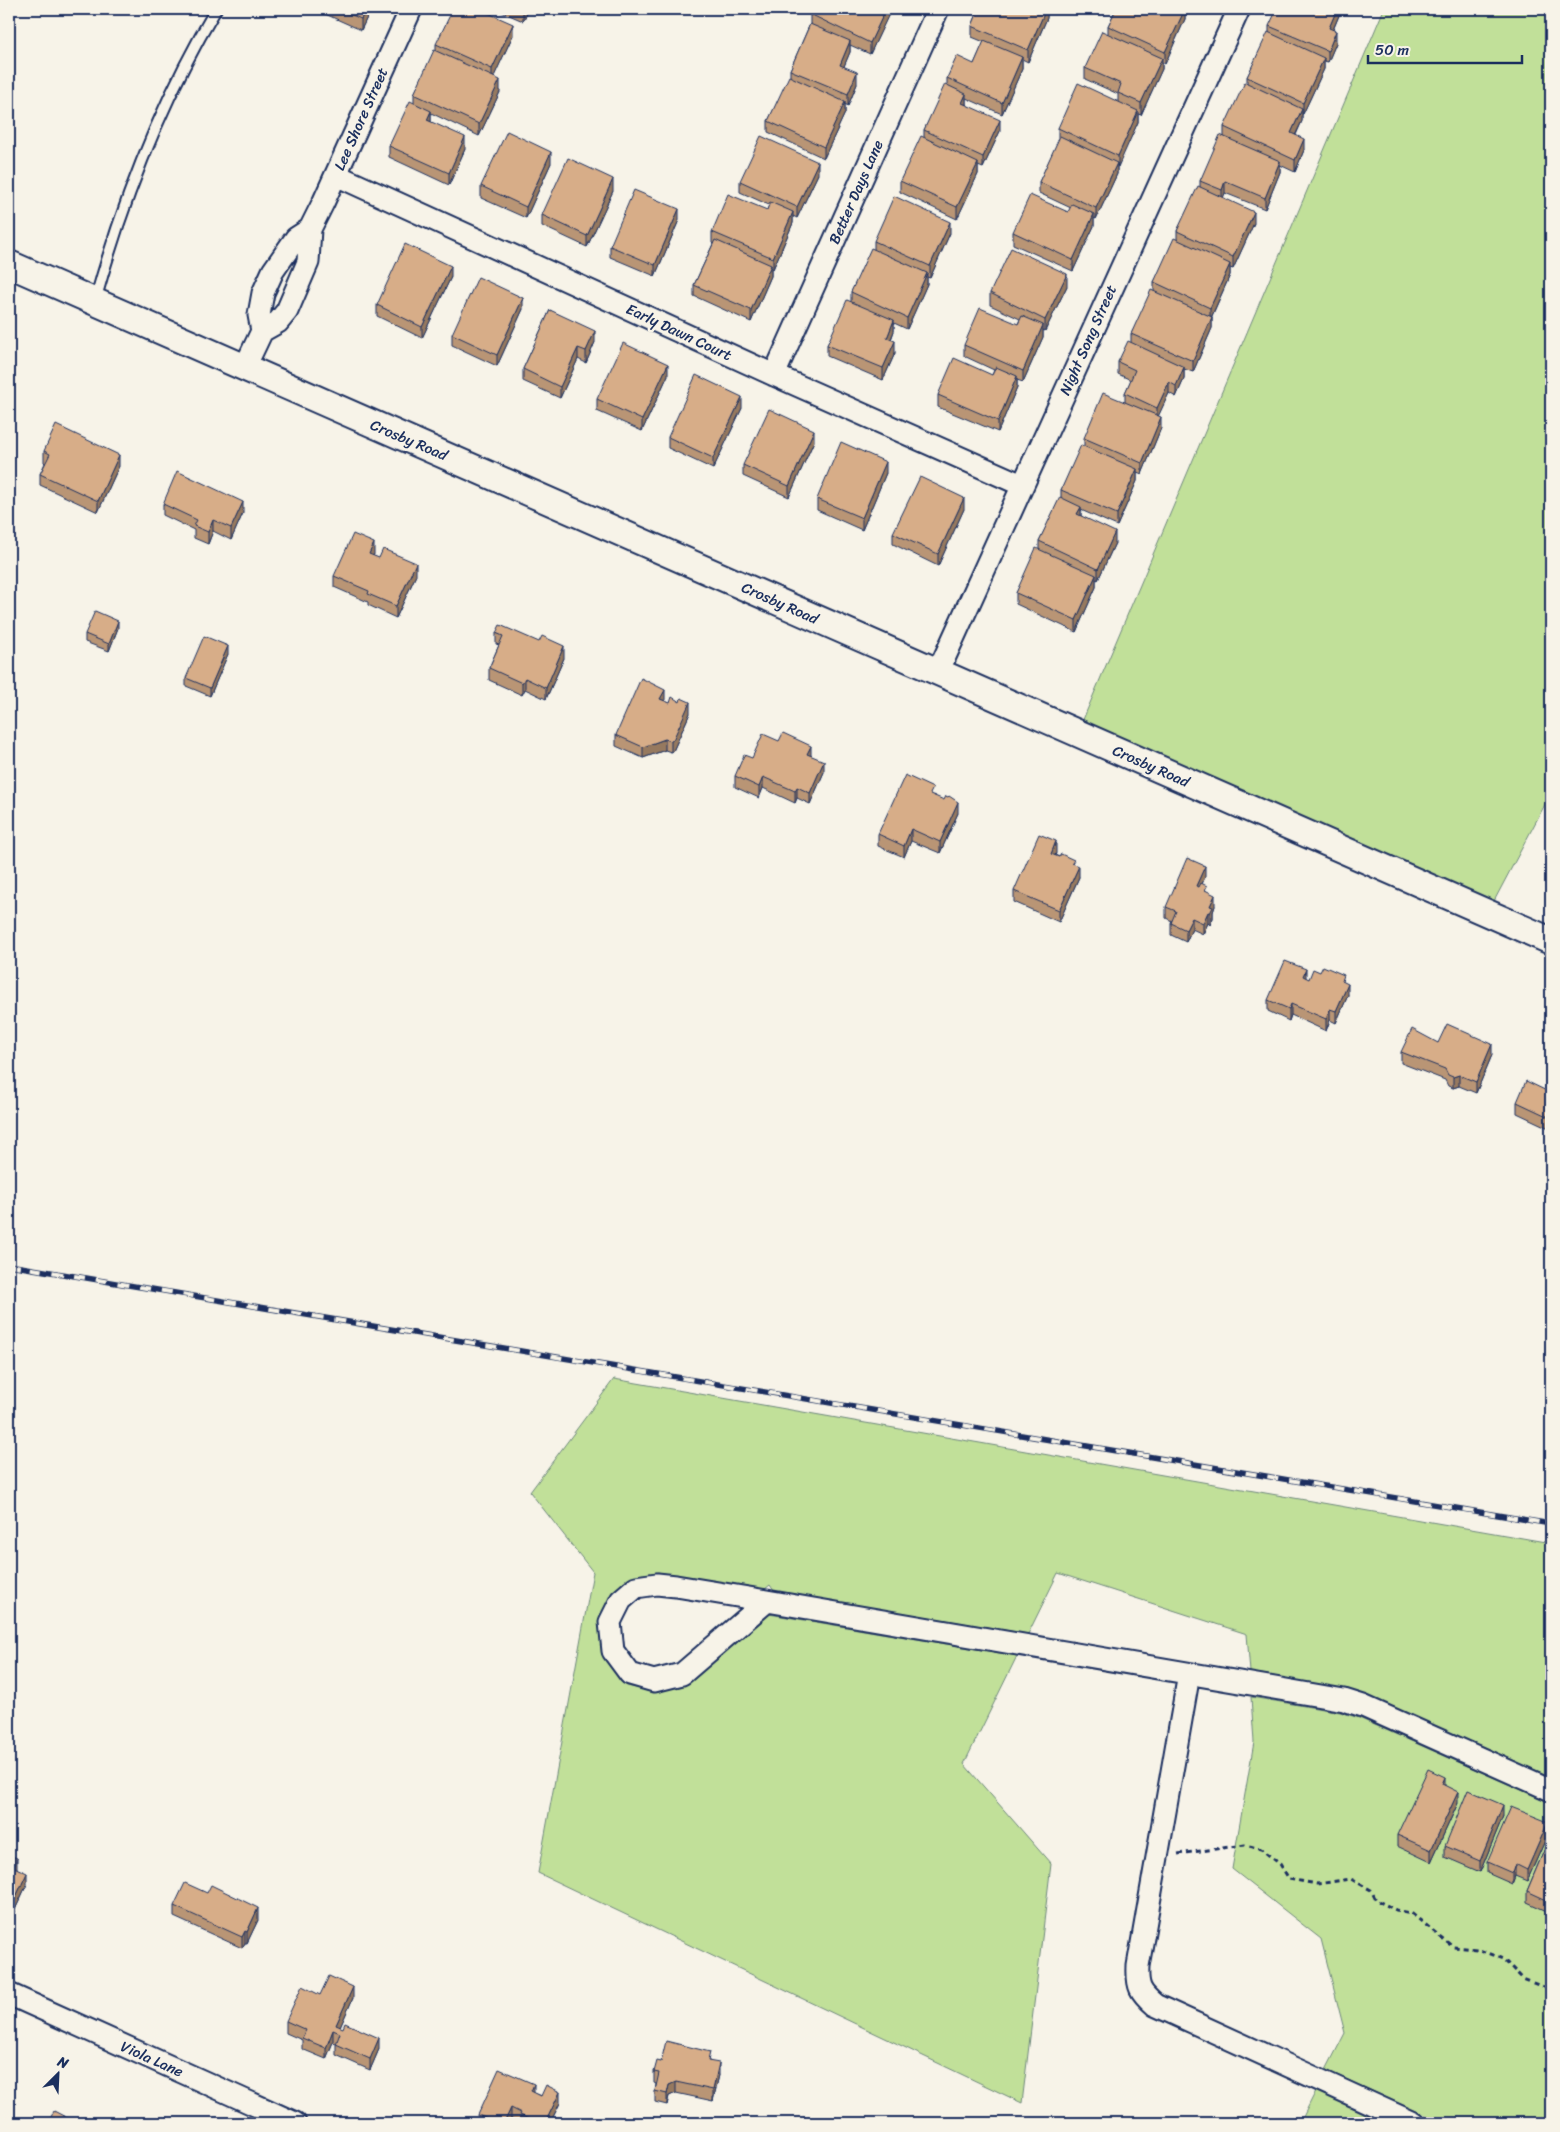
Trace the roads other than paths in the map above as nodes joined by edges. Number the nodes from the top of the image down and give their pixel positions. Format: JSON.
{"nodes":[{"id":1,"x":216,"y":9,"type":"edge"},
{"id":2,"x":411,"y":9,"type":"edge"},
{"id":3,"x":938,"y":9,"type":"edge"},
{"id":4,"x":1239,"y":9,"type":"edge"},
{"id":5,"x":336,"y":175,"type":"junction"},
{"id":6,"x":310,"y":229,"type":"junction"},
{"id":7,"x":282,"y":260,"type":"junction"},
{"id":8,"x":9,"y":264,"type":"edge"},
{"id":9,"x":304,"y":270,"type":"junction"},
{"id":10,"x":95,"y":302,"type":"junction"},
{"id":11,"x":262,"y":331,"type":"junction"},
{"id":12,"x":244,"y":369,"type":"junction"},
{"id":13,"x":774,"y":375,"type":"junction"},
{"id":14,"x":1022,"y":485,"type":"junction"},
{"id":15,"x":938,"y":672,"type":"junction"},
{"id":16,"x":1551,"y":941,"type":"edge"},
{"id":17,"x":767,"y":1601,"type":"junction"},
{"id":18,"x":1189,"y":1674,"type":"junction"},
{"id":19,"x":1551,"y":1790,"type":"edge"},
{"id":20,"x":9,"y":1994,"type":"edge"},
{"id":21,"x":295,"y":2123,"type":"edge"},
{"id":22,"x":1414,"y":2123,"type":"edge"}],
"edges":[{"from":1,"to":10,"type":"lane"},
{"from":2,"to":5,"type":"street","name":"Lee Shore Street"},
{"from":3,"to":13,"type":"street","name":"Better Days Lane"},
{"from":4,"to":14,"type":"street","name":"Night Song Street"},
{"from":5,"to":6,"type":"street","name":"Lee Shore Street"},
{"from":5,"to":13,"type":"street","name":"Early Dawn Court"},
{"from":6,"to":7,"type":"street"},
{"from":6,"to":9,"type":"street"},
{"from":7,"to":9,"type":"street"},
{"from":7,"to":11,"type":"street"},
{"from":8,"to":10,"type":"street","name":"Crosby Road"},
{"from":9,"to":11,"type":"street"},
{"from":10,"to":12,"type":"street","name":"Crosby Road"},
{"from":11,"to":12,"type":"street"},
{"from":12,"to":15,"type":"street","name":"Crosby Road"},
{"from":13,"to":14,"type":"street","name":"Early Dawn Court"},
{"from":14,"to":15,"type":"street","name":"Night Song Street"},
{"from":15,"to":16,"type":"street","name":"Crosby Road"},
{"from":17,"to":17,"type":"street"},
{"from":17,"to":18,"type":"street"},
{"from":18,"to":19,"type":"street"},
{"from":18,"to":22,"type":"street"},
{"from":20,"to":21,"type":"street","name":"Viola Lane"}]}
